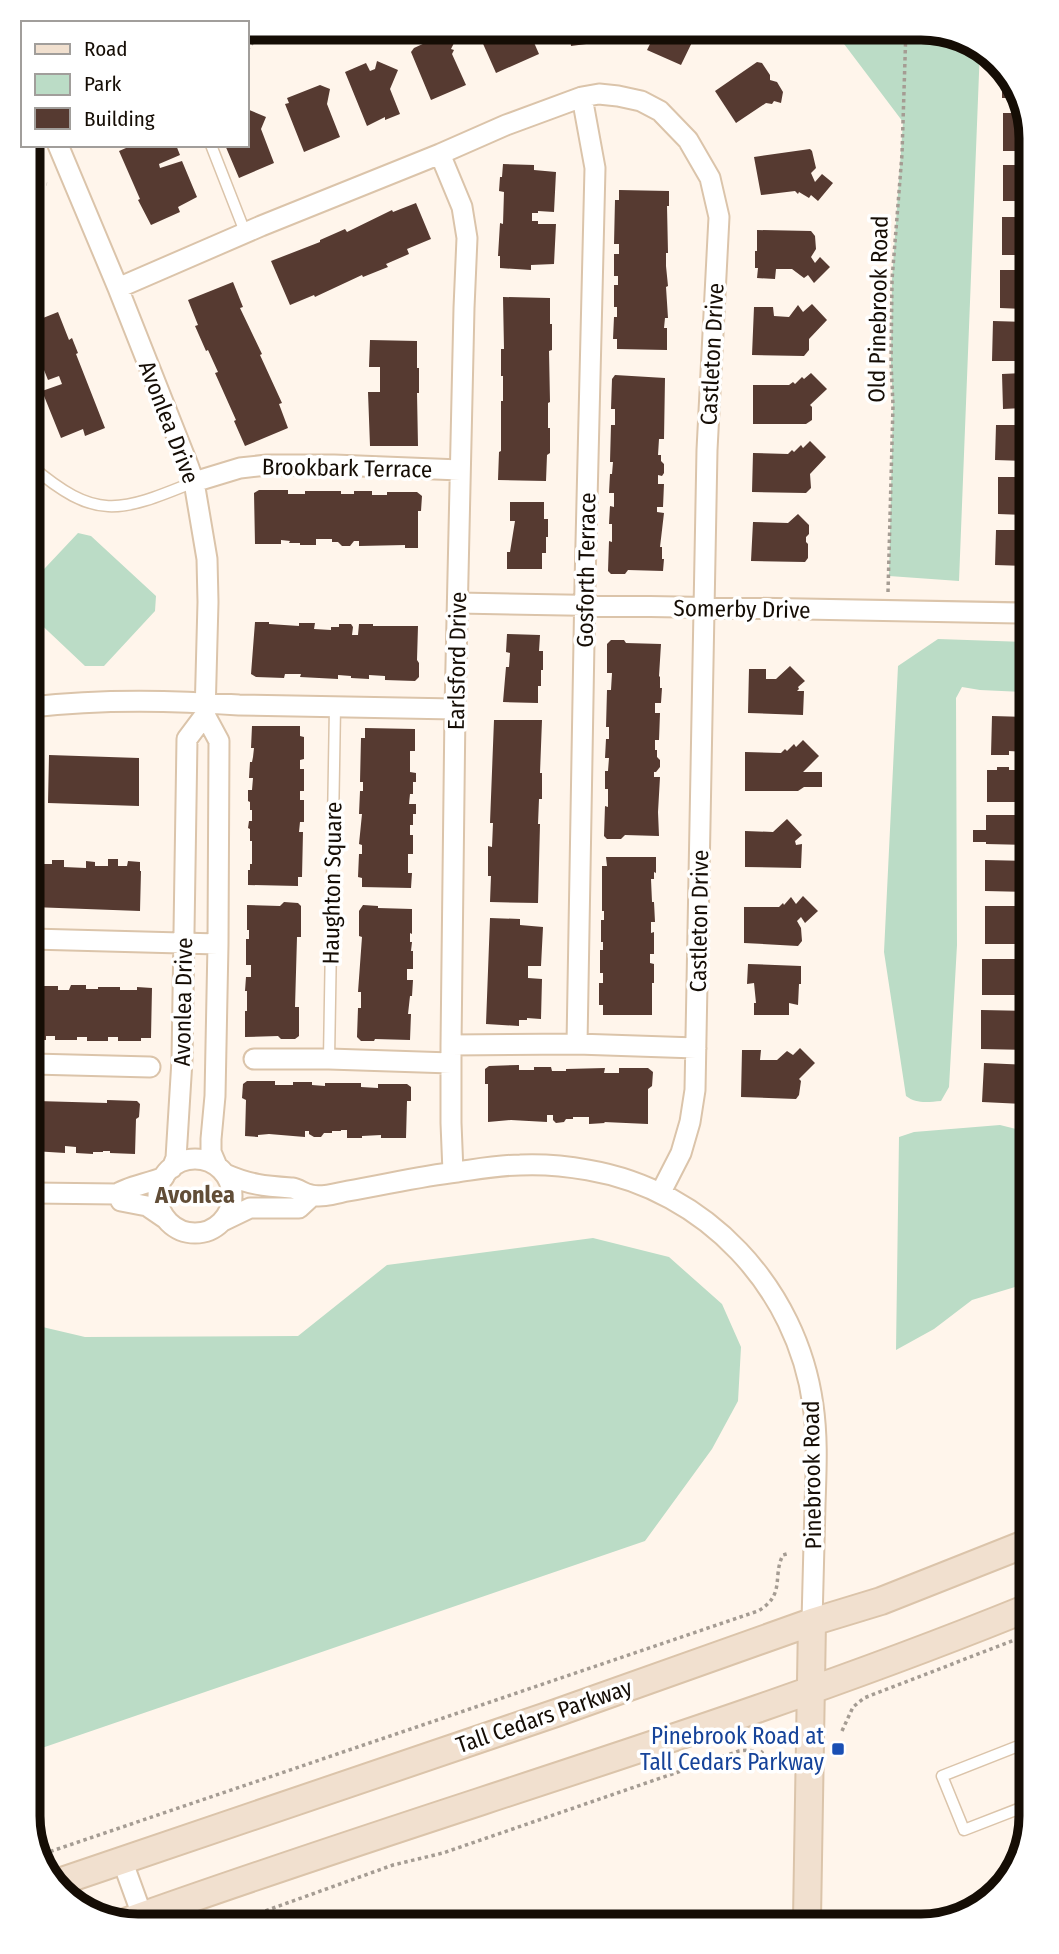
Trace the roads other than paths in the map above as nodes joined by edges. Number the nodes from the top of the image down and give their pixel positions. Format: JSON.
{"nodes":[{"id":1,"x":582,"y":97,"type":"junction"},
{"id":2,"x":59,"y":147,"type":"edge"},
{"id":3,"x":212,"y":147,"type":"edge"},
{"id":4,"x":440,"y":155,"type":"junction"},
{"id":5,"x":246,"y":232,"type":"junction"},
{"id":6,"x":118,"y":288,"type":"junction"},
{"id":7,"x":460,"y":470,"type":"junction"},
{"id":8,"x":40,"y":473,"type":"edge"},
{"id":9,"x":194,"y":482,"type":"junction"},
{"id":10,"x":458,"y":603,"type":"junction"},
{"id":11,"x":585,"y":605,"type":"junction"},
{"id":12,"x":704,"y":608,"type":"junction"},
{"id":13,"x":1019,"y":613,"type":"edge"},
{"id":14,"x":40,"y":705,"type":"edge"},
{"id":15,"x":335,"y":707,"type":"junction"},
{"id":16,"x":205,"y":709,"type":"junction"},
{"id":17,"x":455,"y":709,"type":"junction"},
{"id":18,"x":40,"y":939,"type":"edge"},
{"id":19,"x":184,"y":943,"type":"junction"},
{"id":20,"x":218,"y":944,"type":"junction"},
{"id":21,"x":577,"y":1044,"type":"junction"},
{"id":22,"x":696,"y":1048,"type":"junction"},
{"id":23,"x":451,"y":1054,"type":"junction"},
{"id":24,"x":254,"y":1059,"type":"dead end"},
{"id":25,"x":329,"y":1059,"type":"junction"},
{"id":26,"x":40,"y":1064,"type":"edge"},
{"id":27,"x":150,"y":1067,"type":"dead end"},
{"id":28,"x":221,"y":1170,"type":"junction"},
{"id":29,"x":168,"y":1172,"type":"junction"},
{"id":30,"x":453,"y":1172,"type":"junction"},
{"id":31,"x":662,"y":1192,"type":"junction"},
{"id":32,"x":40,"y":1193,"type":"edge"},
{"id":33,"x":117,"y":1194,"type":"junction"},
{"id":34,"x":312,"y":1196,"type":"junction"},
{"id":35,"x":166,"y":1219,"type":"junction"},
{"id":36,"x":219,"y":1224,"type":"junction"},
{"id":37,"x":1019,"y":1546,"type":"edge"},
{"id":38,"x":1019,"y":1611,"type":"edge"},
{"id":39,"x":812,"y":1622,"type":"junction"},
{"id":40,"x":810,"y":1690,"type":"junction"},
{"id":41,"x":1019,"y":1746,"type":"edge"},
{"id":42,"x":1019,"y":1809,"type":"edge"},
{"id":43,"x":122,"y":1860,"type":"junction"},
{"id":44,"x":65,"y":1880,"type":"edge"},
{"id":45,"x":135,"y":1914,"type":"edge"},
{"id":46,"x":158,"y":1914,"type":"edge"},
{"id":47,"x":807,"y":1914,"type":"edge"}],
"edges":[{"from":1,"to":4,"type":"street","name":"Castleton Drive"},
{"from":1,"to":11,"type":"street","name":"Gosforth Terrace"},
{"from":1,"to":12,"type":"street","name":"Castleton Drive"},
{"from":2,"to":6,"type":"street","name":"Avonlea Drive"},
{"from":3,"to":5,"type":"lane"},
{"from":4,"to":5,"type":"street","name":"Castleton Drive"},
{"from":4,"to":7,"type":"street","name":"Earlsford Drive"},
{"from":5,"to":6,"type":"street","name":"Castleton Drive"},
{"from":6,"to":9,"type":"street","name":"Avonlea Drive"},
{"from":7,"to":9,"type":"street","name":"Brookbark Terrace"},
{"from":7,"to":10,"type":"street","name":"Earlsford Drive"},
{"from":8,"to":9,"type":"lane"},
{"from":9,"to":16,"type":"street","name":"Avonlea Drive"},
{"from":10,"to":11,"type":"street","name":"Somerby Drive"},
{"from":10,"to":17,"type":"street","name":"Earlsford Drive"},
{"from":11,"to":12,"type":"street","name":"Somerby Drive"},
{"from":11,"to":21,"type":"street","name":"Gosforth Terrace"},
{"from":12,"to":13,"type":"street","name":"Somerby Drive"},
{"from":12,"to":22,"type":"street","name":"Castleton Drive"},
{"from":14,"to":16,"type":"street"},
{"from":15,"to":16,"type":"street"},
{"from":15,"to":17,"type":"street"},
{"from":15,"to":25,"type":"lane","name":"Haughton Square"},
{"from":16,"to":19,"type":"street","name":"Avonlea Drive"},
{"from":16,"to":20,"type":"street","name":"Avonlea Drive"},
{"from":17,"to":23,"type":"street","name":"Earlsford Drive"},
{"from":18,"to":19,"type":"street"},
{"from":19,"to":20,"type":"street"},
{"from":19,"to":29,"type":"street","name":"Avonlea Drive"},
{"from":20,"to":28,"type":"street","name":"Avonlea Drive"},
{"from":21,"to":22,"type":"street"},
{"from":21,"to":23,"type":"street"},
{"from":22,"to":31,"type":"street","name":"Castleton Drive"},
{"from":23,"to":25,"type":"street"},
{"from":23,"to":30,"type":"street","name":"Earlsford Drive"},
{"from":24,"to":25,"type":"street"},
{"from":26,"to":27,"type":"street"},
{"from":28,"to":29,"type":"street"},
{"from":28,"to":34,"type":"street","name":"Pinebrook Road"},
{"from":28,"to":36,"type":"street"},
{"from":29,"to":33,"type":"street"},
{"from":29,"to":35,"type":"street"},
{"from":30,"to":31,"type":"street","name":"Pinebrook Road"},
{"from":30,"to":34,"type":"street","name":"Pinebrook Road"},
{"from":31,"to":39,"type":"street","name":"Pinebrook Road"},
{"from":32,"to":33,"type":"street"},
{"from":33,"to":35,"type":"street"},
{"from":34,"to":36,"type":"street","name":"Pinebrook Road"},
{"from":35,"to":36,"type":"street"},
{"from":37,"to":39,"type":"main road","name":"Tall Cedars Parkway"},
{"from":38,"to":40,"type":"main road"},
{"from":39,"to":40,"type":"main road","name":"Pinebrook Road"},
{"from":39,"to":43,"type":"main road","name":"Tall Cedars Parkway"},
{"from":40,"to":46,"type":"main road"},
{"from":40,"to":47,"type":"main road","name":"Pinebrook Road"},
{"from":41,"to":42,"type":"lane"},
{"from":43,"to":44,"type":"main road","name":"Tall Cedars Parkway"},
{"from":43,"to":45,"type":"street"}]}
